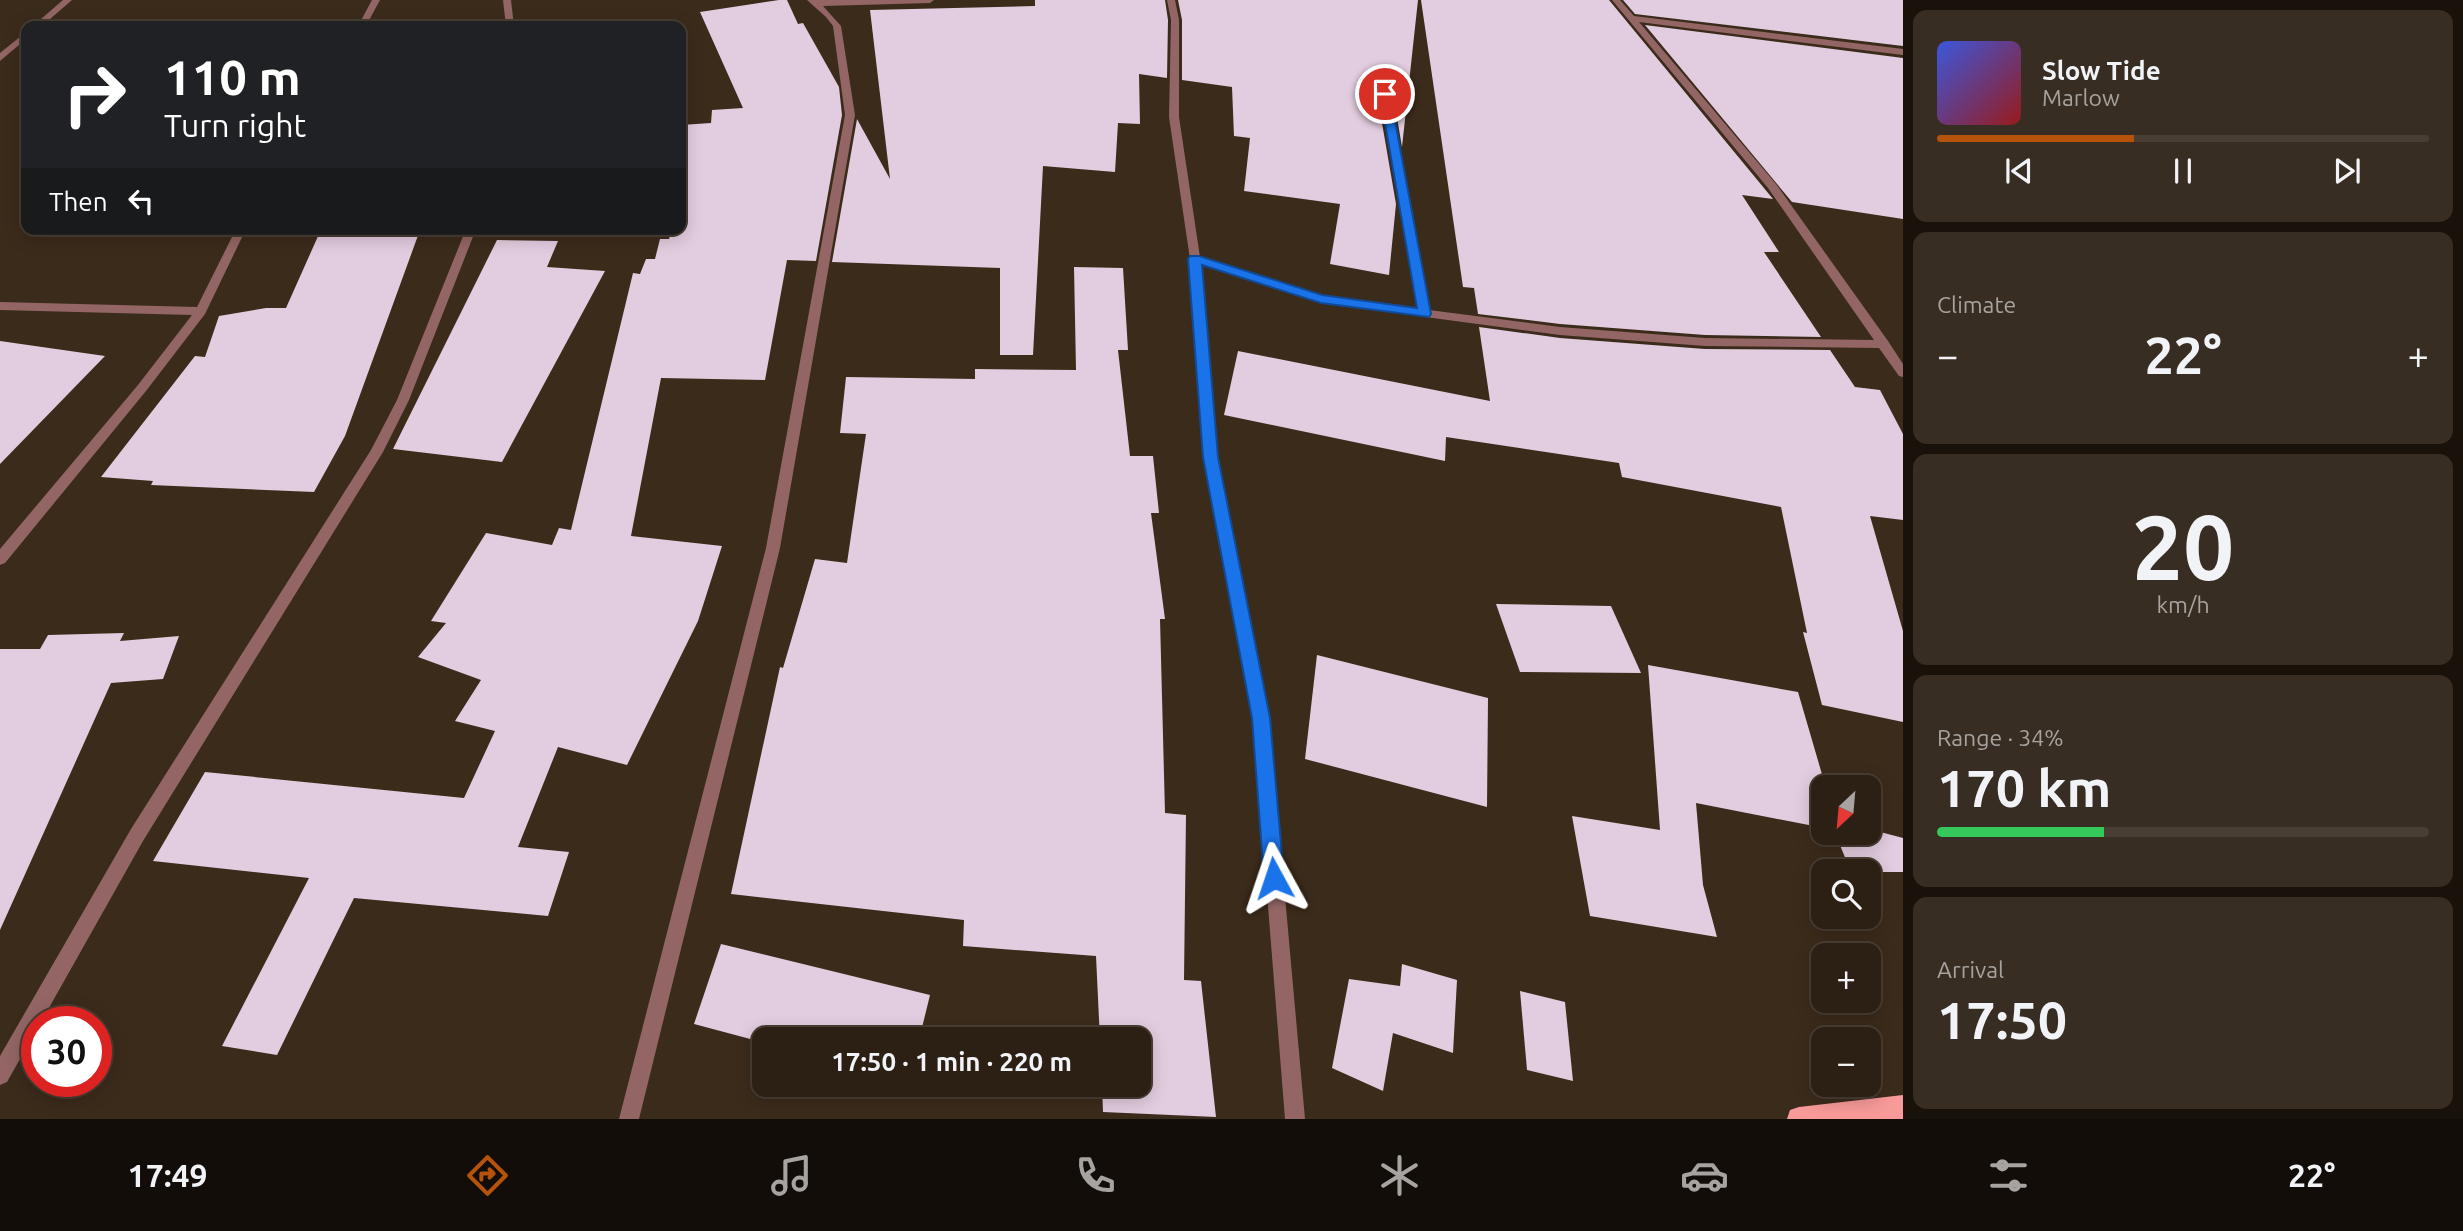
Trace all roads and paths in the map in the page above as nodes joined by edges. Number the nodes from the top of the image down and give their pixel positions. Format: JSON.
{"nodes":[{"id":1,"x":68,"y":0,"type":"edge"},
{"id":2,"x":376,"y":0,"type":"edge"},
{"id":3,"x":507,"y":0,"type":"edge"},
{"id":4,"x":930,"y":0,"type":"edge"},
{"id":5,"x":1171,"y":0,"type":"edge"},
{"id":6,"x":1616,"y":0,"type":"edge"},
{"id":7,"x":812,"y":1,"type":"edge"},
{"id":8,"x":1631,"y":19,"type":"junction"},
{"id":9,"x":43,"y":21,"type":"edge"},
{"id":10,"x":365,"y":21,"type":"edge"},
{"id":11,"x":509,"y":21,"type":"edge"},
{"id":12,"x":21,"y":39,"type":"edge"},
{"id":13,"x":1903,"y":52,"type":"edge"},
{"id":14,"x":0,"y":58,"type":"edge"},
{"id":15,"x":1385,"y":94,"type":"dead end"},
{"id":16,"x":238,"y":235,"type":"edge"},
{"id":17,"x":469,"y":235,"type":"edge"},
{"id":18,"x":1195,"y":259,"type":"junction"},
{"id":19,"x":0,"y":306,"type":"edge"},
{"id":20,"x":201,"y":311,"type":"junction"},
{"id":21,"x":1424,"y":314,"type":"junction"},
{"id":22,"x":1884,"y":344,"type":"junction"},
{"id":23,"x":1903,"y":373,"type":"edge"},
{"id":24,"x":0,"y":559,"type":"edge"},
{"id":25,"x":0,"y":1075,"type":"edge"},
{"id":26,"x":1903,"y":1107,"type":"edge"},
{"id":27,"x":629,"y":1119,"type":"edge"},
{"id":28,"x":1295,"y":1119,"type":"edge"},
{"id":29,"x":1799,"y":1119,"type":"edge"}],
"edges":[{"from":1,"to":9,"type":"street"},
{"from":2,"to":10,"type":"street"},
{"from":3,"to":11,"type":"street"},
{"from":4,"to":7,"type":"street"},
{"from":5,"to":18,"type":"street"},
{"from":6,"to":8,"type":"street"},
{"from":7,"to":27,"type":"street"},
{"from":8,"to":13,"type":"street"},
{"from":8,"to":22,"type":"street"},
{"from":12,"to":14,"type":"street"},
{"from":15,"to":21,"type":"street"},
{"from":16,"to":20,"type":"street"},
{"from":17,"to":25,"type":"street"},
{"from":18,"to":21,"type":"street"},
{"from":18,"to":28,"type":"street"},
{"from":19,"to":20,"type":"street"},
{"from":20,"to":24,"type":"street"},
{"from":21,"to":22,"type":"street"},
{"from":22,"to":23,"type":"street"},
{"from":26,"to":29,"type":"main road"}]}
